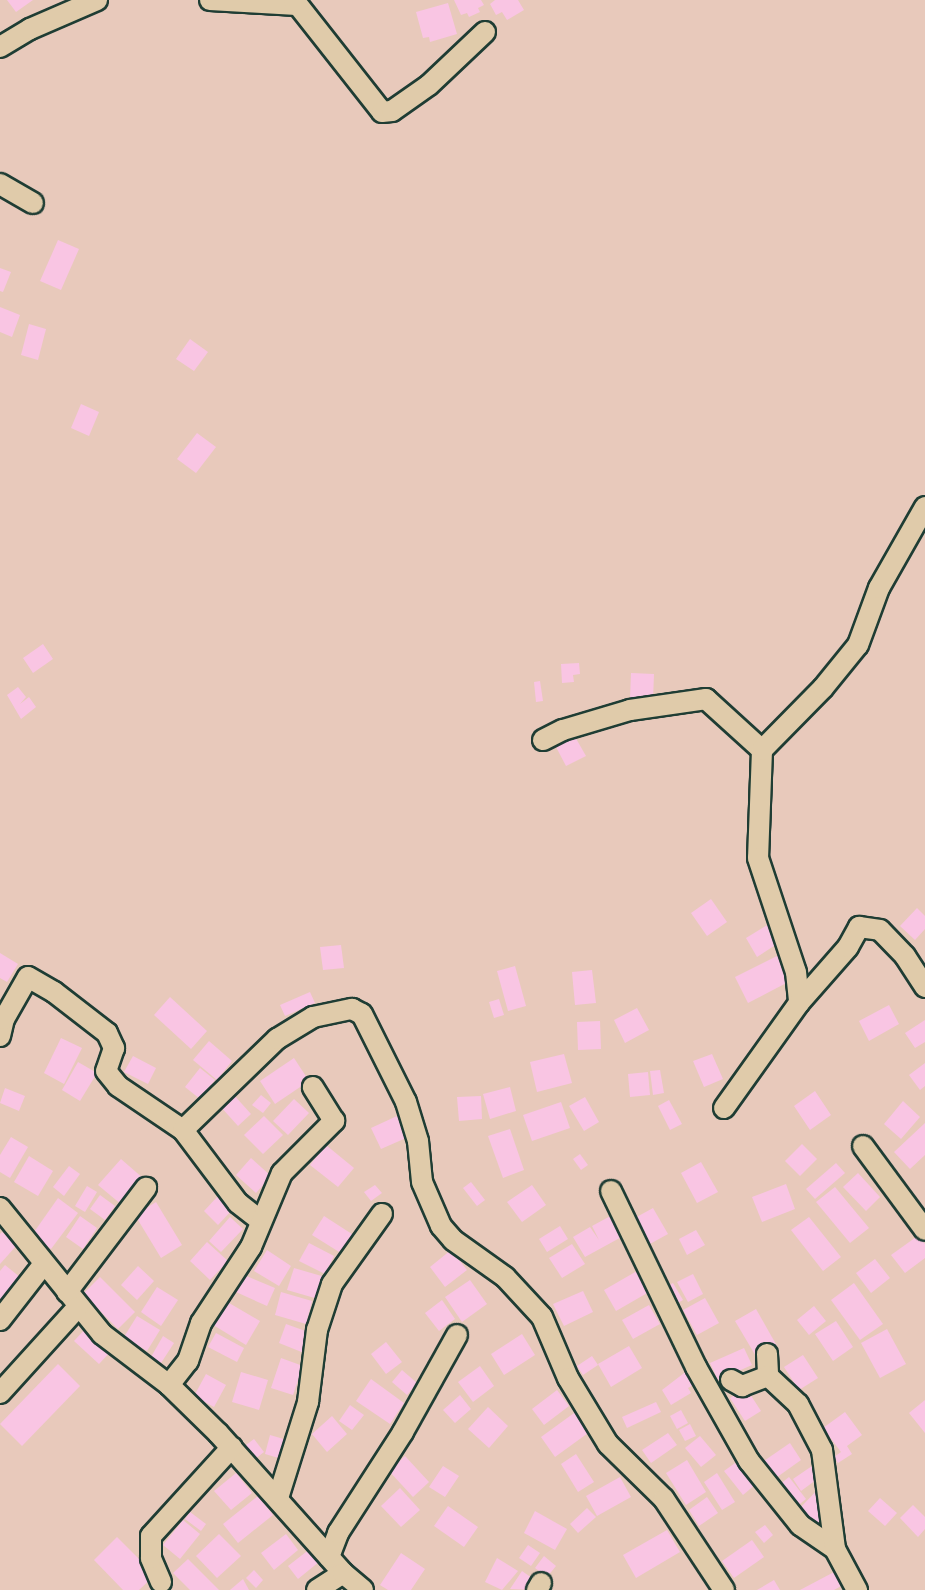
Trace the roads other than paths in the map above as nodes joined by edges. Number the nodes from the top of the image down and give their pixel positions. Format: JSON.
{"nodes":[{"id":1,"x":97,"y":0,"type":"edge"},
{"id":2,"x":210,"y":0,"type":"edge"},
{"id":3,"x":295,"y":2,"type":"edge"},
{"id":4,"x":485,"y":32,"type":"dead end"},
{"id":5,"x":0,"y":47,"type":"edge"},
{"id":6,"x":0,"y":184,"type":"edge"},
{"id":7,"x":33,"y":203,"type":"dead end"},
{"id":8,"x":925,"y":507,"type":"edge"},
{"id":9,"x":543,"y":740,"type":"dead end"},
{"id":10,"x":762,"y":750,"type":"junction"},
{"id":11,"x":925,"y":987,"type":"edge"},
{"id":12,"x":799,"y":1003,"type":"junction"},
{"id":13,"x":0,"y":1036,"type":"edge"},
{"id":14,"x":313,"y":1087,"type":"dead end"},
{"id":15,"x":724,"y":1108,"type":"dead end"},
{"id":16,"x":183,"y":1130,"type":"junction"},
{"id":17,"x":863,"y":1146,"type":"dead end"},
{"id":18,"x":146,"y":1188,"type":"dead end"},
{"id":19,"x":611,"y":1191,"type":"dead end"},
{"id":20,"x":0,"y":1208,"type":"edge"},
{"id":21,"x":382,"y":1214,"type":"dead end"},
{"id":22,"x":261,"y":1221,"type":"junction"},
{"id":23,"x":925,"y":1230,"type":"edge"},
{"id":24,"x":43,"y":1265,"type":"junction"},
{"id":25,"x":73,"y":1300,"type":"junction"},
{"id":26,"x":0,"y":1320,"type":"edge"},
{"id":27,"x":457,"y":1335,"type":"dead end"},
{"id":28,"x":767,"y":1354,"type":"dead end"},
{"id":29,"x":768,"y":1376,"type":"junction"},
{"id":30,"x":731,"y":1380,"type":"dead end"},
{"id":31,"x":169,"y":1385,"type":"junction"},
{"id":32,"x":0,"y":1393,"type":"edge"},
{"id":33,"x":232,"y":1447,"type":"junction"},
{"id":34,"x":278,"y":1498,"type":"junction"},
{"id":35,"x":835,"y":1549,"type":"junction"},
{"id":36,"x":329,"y":1557,"type":"junction"},
{"id":37,"x":343,"y":1573,"type":"junction"},
{"id":38,"x":162,"y":1587,"type":"edge"},
{"id":39,"x":317,"y":1590,"type":"edge"},
{"id":40,"x":363,"y":1590,"type":"edge"},
{"id":41,"x":724,"y":1590,"type":"edge"},
{"id":42,"x":857,"y":1590,"type":"edge"}],
"edges":[{"from":1,"to":5,"type":"street"},
{"from":2,"to":3,"type":"street"},
{"from":3,"to":4,"type":"street"},
{"from":6,"to":7,"type":"street"},
{"from":8,"to":10,"type":"street"},
{"from":9,"to":10,"type":"street"},
{"from":10,"to":12,"type":"street"},
{"from":11,"to":12,"type":"street"},
{"from":12,"to":15,"type":"street"},
{"from":13,"to":16,"type":"street"},
{"from":14,"to":22,"type":"street"},
{"from":16,"to":22,"type":"street"},
{"from":16,"to":41,"type":"street"},
{"from":17,"to":23,"type":"street"},
{"from":18,"to":25,"type":"street"},
{"from":19,"to":35,"type":"street"},
{"from":20,"to":24,"type":"street"},
{"from":21,"to":34,"type":"street"},
{"from":22,"to":31,"type":"street"},
{"from":24,"to":25,"type":"street"},
{"from":24,"to":26,"type":"street"},
{"from":25,"to":31,"type":"street"},
{"from":25,"to":32,"type":"street"},
{"from":27,"to":36,"type":"street"},
{"from":28,"to":29,"type":"street"},
{"from":29,"to":30,"type":"street"},
{"from":29,"to":35,"type":"street"},
{"from":31,"to":33,"type":"street"},
{"from":33,"to":34,"type":"street"},
{"from":33,"to":38,"type":"street"},
{"from":34,"to":36,"type":"street"},
{"from":35,"to":42,"type":"street"},
{"from":36,"to":37,"type":"street"},
{"from":37,"to":39,"type":"street"},
{"from":37,"to":40,"type":"street"}]}
